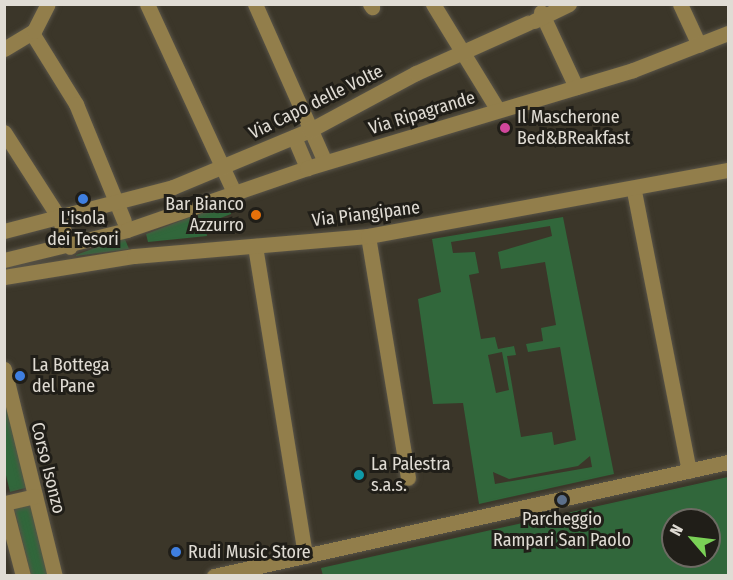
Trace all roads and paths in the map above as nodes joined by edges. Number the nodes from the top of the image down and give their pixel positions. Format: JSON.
{"nodes":[{"id":1,"x":48,"y":4,"type":"edge"},
{"id":2,"x":147,"y":4,"type":"edge"},
{"id":3,"x":255,"y":4,"type":"edge"},
{"id":4,"x":433,"y":4,"type":"edge"},
{"id":5,"x":569,"y":4,"type":"edge"},
{"id":6,"x":680,"y":4,"type":"edge"},
{"id":7,"x":536,"y":18,"type":"junction"},
{"id":8,"x":32,"y":33,"type":"junction"},
{"id":9,"x":729,"y":33,"type":"edge"},
{"id":10,"x":699,"y":45,"type":"junction"},
{"id":11,"x":4,"y":49,"type":"edge"},
{"id":12,"x":462,"y":50,"type":"junction"},
{"id":13,"x":576,"y":87,"type":"junction"},
{"id":14,"x":498,"y":110,"type":"junction"},
{"id":15,"x":310,"y":130,"type":"junction"},
{"id":16,"x":4,"y":132,"type":"edge"},
{"id":17,"x":294,"y":137,"type":"junction"},
{"id":18,"x":325,"y":162,"type":"junction"},
{"id":19,"x":222,"y":166,"type":"junction"},
{"id":20,"x":307,"y":168,"type":"junction"},
{"id":21,"x":729,"y":170,"type":"edge"},
{"id":22,"x":634,"y":191,"type":"junction"},
{"id":23,"x":234,"y":192,"type":"junction"},
{"id":24,"x":116,"y":203,"type":"junction"},
{"id":25,"x":58,"y":216,"type":"junction"},
{"id":26,"x":126,"y":226,"type":"junction"},
{"id":27,"x":4,"y":231,"type":"edge"},
{"id":28,"x":368,"y":236,"type":"junction"},
{"id":29,"x":255,"y":246,"type":"junction"},
{"id":30,"x":70,"y":247,"type":"junction"},
{"id":31,"x":4,"y":260,"type":"edge"},
{"id":32,"x":4,"y":277,"type":"edge"},
{"id":33,"x":4,"y":369,"type":"edge"},
{"id":34,"x":729,"y":462,"type":"edge"},
{"id":35,"x":689,"y":471,"type":"junction"},
{"id":36,"x":408,"y":478,"type":"dead end"},
{"id":37,"x":35,"y":496,"type":"junction"},
{"id":38,"x":5,"y":503,"type":"edge"},
{"id":39,"x":305,"y":556,"type":"junction"},
{"id":40,"x":22,"y":576,"type":"edge"},
{"id":41,"x":55,"y":576,"type":"edge"},
{"id":42,"x":214,"y":576,"type":"edge"},
{"id":43,"x":237,"y":576,"type":"edge"}],
"edges":[{"from":1,"to":8,"type":"street"},
{"from":2,"to":19,"type":"street"},
{"from":3,"to":15,"type":"street"},
{"from":4,"to":12,"type":"street"},
{"from":5,"to":7,"type":"street","name":"Via Capo delle Volte"},
{"from":6,"to":10,"type":"street"},
{"from":7,"to":12,"type":"street","name":"Via Capo delle Volte"},
{"from":7,"to":13,"type":"street"},
{"from":8,"to":11,"type":"street"},
{"from":8,"to":24,"type":"street"},
{"from":9,"to":10,"type":"street","name":"Via Ripagrande"},
{"from":10,"to":13,"type":"street","name":"Via Ripagrande"},
{"from":12,"to":14,"type":"street"},
{"from":12,"to":15,"type":"street","name":"Via Capo delle Volte"},
{"from":13,"to":14,"type":"street","name":"Via Ripagrande"},
{"from":14,"to":18,"type":"street","name":"Via Ripagrande"},
{"from":15,"to":17,"type":"street","name":"Via Capo delle Volte"},
{"from":15,"to":18,"type":"street"},
{"from":16,"to":25,"type":"street"},
{"from":17,"to":19,"type":"street","name":"Via Capo delle Volte"},
{"from":17,"to":20,"type":"street"},
{"from":18,"to":20,"type":"street","name":"Via Ripagrande"},
{"from":19,"to":23,"type":"street"},
{"from":19,"to":24,"type":"street","name":"Via Capo delle Volte"},
{"from":20,"to":23,"type":"street","name":"Via Ripagrande"},
{"from":21,"to":22,"type":"street","name":"Via Piangipane"},
{"from":22,"to":28,"type":"street","name":"Via Piangipane"},
{"from":22,"to":35,"type":"street"},
{"from":23,"to":26,"type":"street","name":"Via Ripagrande"},
{"from":24,"to":25,"type":"street","name":"Via Capo delle Volte"},
{"from":24,"to":26,"type":"street"},
{"from":25,"to":27,"type":"street","name":"Via Capo delle Volte"},
{"from":25,"to":30,"type":"street"},
{"from":26,"to":30,"type":"street","name":"Via Ripagrande"},
{"from":28,"to":29,"type":"street","name":"Via Piangipane"},
{"from":28,"to":36,"type":"street"},
{"from":29,"to":32,"type":"street","name":"Via Piangipane"},
{"from":29,"to":39,"type":"street"},
{"from":30,"to":31,"type":"street"},
{"from":33,"to":37,"type":"street","name":"Corso Isonzo"},
{"from":34,"to":35,"type":"street"},
{"from":35,"to":39,"type":"street"},
{"from":37,"to":38,"type":"street"},
{"from":37,"to":41,"type":"street","name":"Corso Isonzo"},
{"from":38,"to":40,"type":"street"},
{"from":39,"to":42,"type":"street"},
{"from":39,"to":43,"type":"street"}]}
